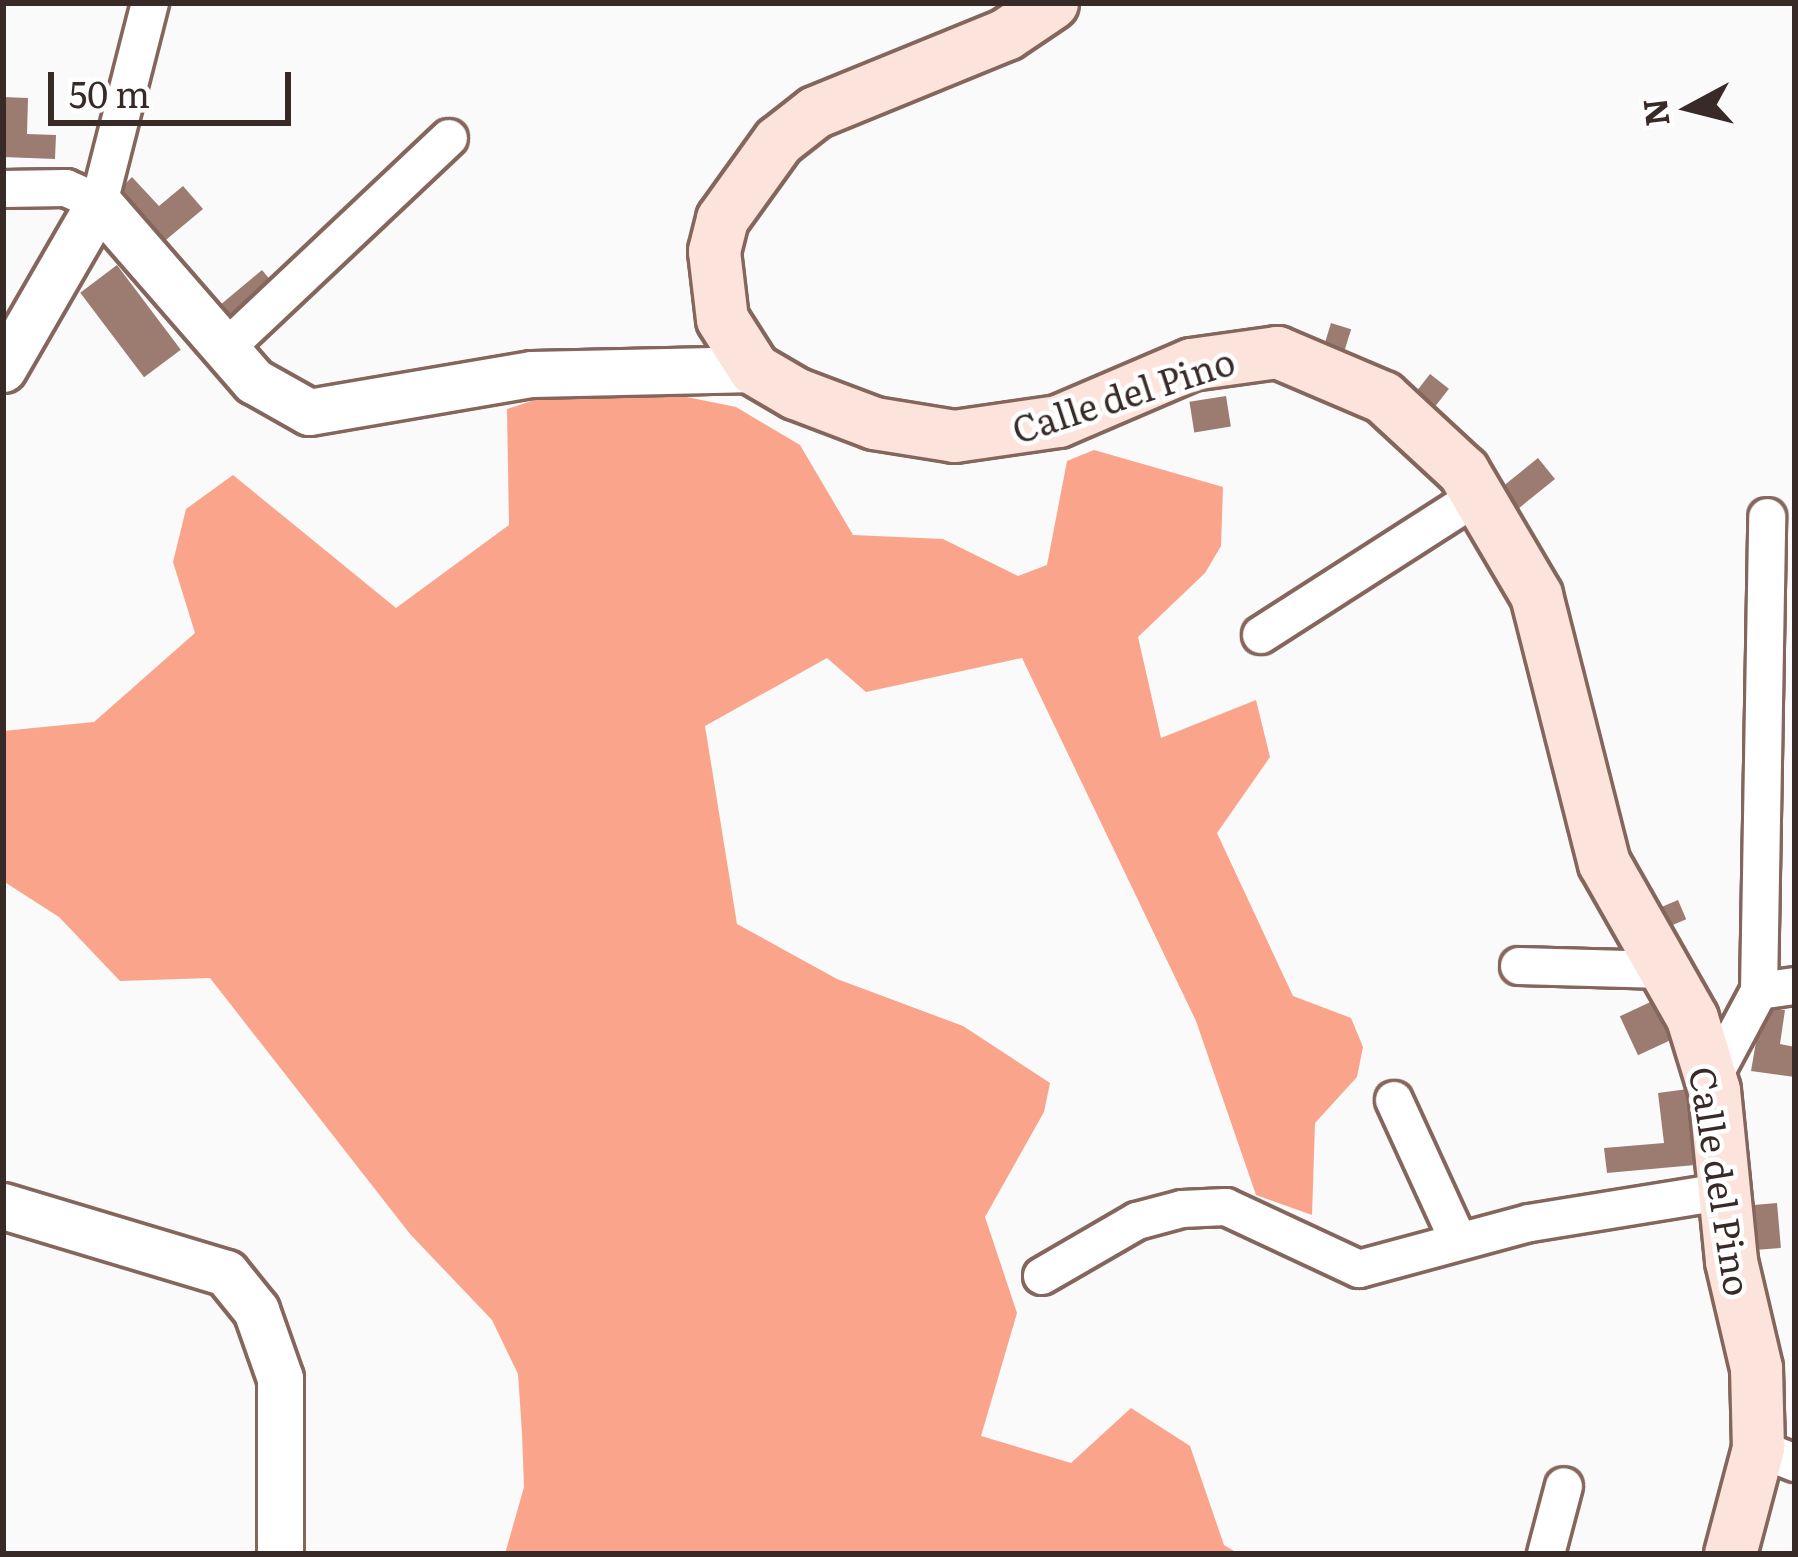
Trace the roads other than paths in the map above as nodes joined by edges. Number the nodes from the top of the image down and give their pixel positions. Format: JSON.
{"nodes":[{"id":1,"x":150,"y":3,"type":"edge"},
{"id":2,"x":1052,"y":3,"type":"edge"},
{"id":3,"x":449,"y":138,"type":"dead end"},
{"id":4,"x":3,"y":189,"type":"edge"},
{"id":5,"x":99,"y":203,"type":"junction"},
{"id":6,"x":224,"y":350,"type":"junction"},
{"id":7,"x":3,"y":369,"type":"edge"},
{"id":8,"x":754,"y":369,"type":"junction"},
{"id":9,"x":1479,"y":495,"type":"junction"},
{"id":10,"x":1768,"y":518,"type":"dead end"},
{"id":11,"x":1262,"y":635,"type":"dead end"},
{"id":12,"x":1778,"y":837,"type":"edge"},
{"id":13,"x":1519,"y":966,"type":"dead end"},
{"id":14,"x":1664,"y":970,"type":"junction"},
{"id":15,"x":1777,"y":988,"type":"edge"},
{"id":16,"x":1711,"y":1081,"type":"junction"},
{"id":17,"x":1394,"y":1100,"type":"dead end"},
{"id":18,"x":1722,"y":1192,"type":"junction"},
{"id":19,"x":3,"y":1206,"type":"edge"},
{"id":20,"x":1458,"y":1240,"type":"junction"},
{"id":21,"x":1042,"y":1276,"type":"dead end"},
{"id":22,"x":1777,"y":1455,"type":"edge"},
{"id":23,"x":1564,"y":1486,"type":"dead end"},
{"id":24,"x":280,"y":1554,"type":"edge"},
{"id":25,"x":1546,"y":1554,"type":"edge"},
{"id":26,"x":1730,"y":1554,"type":"edge"}],
"edges":[{"from":1,"to":5,"type":"street"},
{"from":2,"to":8,"type":"main road"},
{"from":3,"to":6,"type":"street"},
{"from":4,"to":5,"type":"street"},
{"from":5,"to":6,"type":"street"},
{"from":5,"to":7,"type":"street"},
{"from":6,"to":8,"type":"street"},
{"from":8,"to":9,"type":"main road","name":"Calle del Pino"},
{"from":9,"to":11,"type":"street"},
{"from":9,"to":14,"type":"main road","name":"Calle del Pino"},
{"from":10,"to":12,"type":"street"},
{"from":12,"to":15,"type":"street"},
{"from":13,"to":14,"type":"street"},
{"from":14,"to":16,"type":"main road","name":"Calle del Pino"},
{"from":15,"to":16,"type":"street"},
{"from":16,"to":18,"type":"main road","name":"Calle del Pino"},
{"from":17,"to":20,"type":"street"},
{"from":18,"to":20,"type":"street"},
{"from":18,"to":22,"type":"main road","name":"Calle del Pino"},
{"from":19,"to":24,"type":"street"},
{"from":20,"to":21,"type":"street"},
{"from":22,"to":26,"type":"main road","name":"Calle del Pino"},
{"from":23,"to":25,"type":"street"}]}
